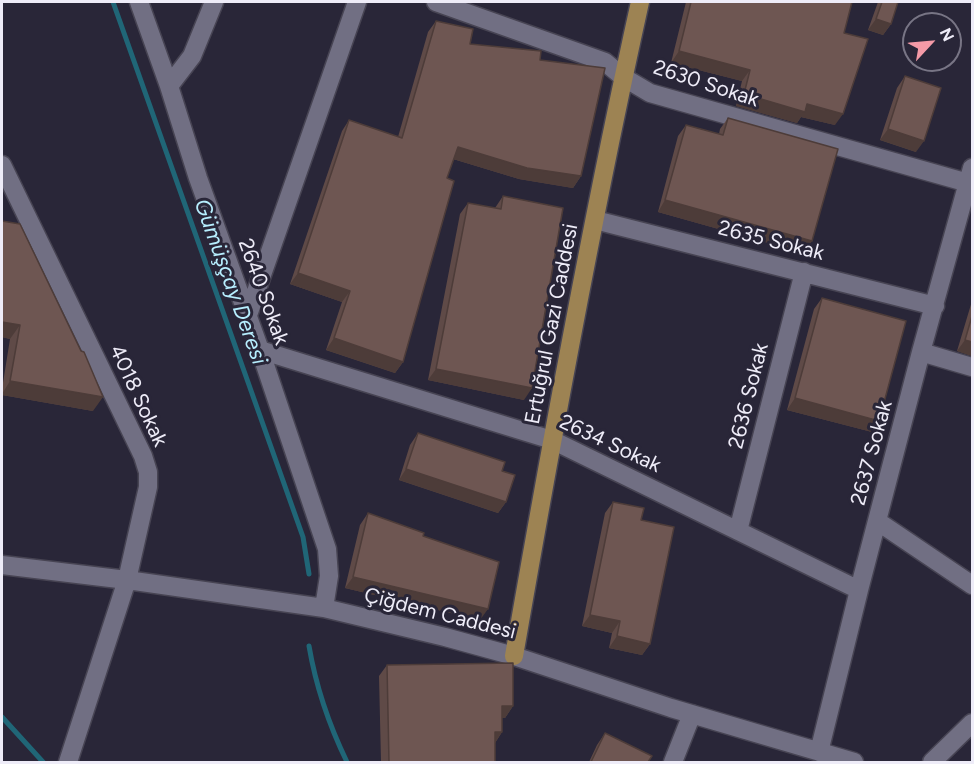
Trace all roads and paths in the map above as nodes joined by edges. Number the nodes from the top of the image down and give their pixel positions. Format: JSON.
{"nodes":[{"id":1,"x":139,"y":2,"type":"edge"},
{"id":2,"x":214,"y":2,"type":"edge"},
{"id":3,"x":357,"y":2,"type":"edge"},
{"id":4,"x":436,"y":2,"type":"edge"},
{"id":5,"x":640,"y":2,"type":"edge"},
{"id":6,"x":623,"y":77,"type":"junction"},
{"id":7,"x":169,"y":86,"type":"junction"},
{"id":8,"x":2,"y":165,"type":"edge"},
{"id":9,"x":971,"y":178,"type":"edge"},
{"id":10,"x":595,"y":220,"type":"junction"},
{"id":11,"x":804,"y":273,"type":"junction"},
{"id":12,"x":935,"y":306,"type":"junction"},
{"id":13,"x":248,"y":315,"type":"junction"},
{"id":14,"x":260,"y":350,"type":"junction"},
{"id":15,"x":921,"y":352,"type":"junction"},
{"id":16,"x":972,"y":367,"type":"edge"},
{"id":17,"x":552,"y":440,"type":"junction"},
{"id":18,"x":877,"y":520,"type":"junction"},
{"id":19,"x":738,"y":531,"type":"junction"},
{"id":20,"x":2,"y":565,"type":"edge"},
{"id":21,"x":127,"y":580,"type":"junction"},
{"id":22,"x":972,"y":585,"type":"edge"},
{"id":23,"x":859,"y":590,"type":"junction"},
{"id":24,"x":324,"y":608,"type":"junction"},
{"id":25,"x":514,"y":656,"type":"junction"},
{"id":26,"x":692,"y":714,"type":"junction"},
{"id":27,"x":972,"y":723,"type":"edge"},
{"id":28,"x":819,"y":752,"type":"junction"},
{"id":29,"x":68,"y":762,"type":"edge"},
{"id":30,"x":673,"y":762,"type":"edge"},
{"id":31,"x":853,"y":762,"type":"edge"},
{"id":32,"x":932,"y":762,"type":"edge"}],
"edges":[{"from":1,"to":7,"type":"street","name":"2640 Sokak"},
{"from":2,"to":7,"type":"street"},
{"from":3,"to":13,"type":"street"},
{"from":4,"to":6,"type":"street","name":"2630 Sokak"},
{"from":5,"to":6,"type":"main road","name":"Ertuğrul Gazi Caddesi"},
{"from":6,"to":9,"type":"street","name":"2630 Sokak"},
{"from":6,"to":10,"type":"main road","name":"Ertuğrul Gazi Caddesi"},
{"from":7,"to":13,"type":"street","name":"2640 Sokak"},
{"from":8,"to":21,"type":"street","name":"4018 Sokak"},
{"from":9,"to":12,"type":"street","name":"2637 Sokak"},
{"from":10,"to":11,"type":"street","name":"2635 Sokak"},
{"from":10,"to":17,"type":"main road","name":"Ertuğrul Gazi Caddesi"},
{"from":11,"to":12,"type":"street","name":"2635 Sokak"},
{"from":11,"to":19,"type":"street","name":"2636 Sokak"},
{"from":12,"to":15,"type":"street","name":"2637 Sokak"},
{"from":13,"to":14,"type":"street","name":"2640 Sokak"},
{"from":14,"to":17,"type":"street","name":"2634 Sokak"},
{"from":14,"to":24,"type":"street","name":"2640 Sokak"},
{"from":15,"to":16,"type":"street"},
{"from":15,"to":18,"type":"street","name":"2637 Sokak"},
{"from":17,"to":19,"type":"street","name":"2634 Sokak"},
{"from":17,"to":25,"type":"main road","name":"Ertuğrul Gazi Caddesi"},
{"from":18,"to":22,"type":"street"},
{"from":18,"to":23,"type":"street","name":"2637 Sokak"},
{"from":19,"to":23,"type":"street","name":"2634 Sokak"},
{"from":20,"to":21,"type":"street","name":"Çiğdem Caddesi"},
{"from":21,"to":24,"type":"street","name":"Çiğdem Caddesi"},
{"from":21,"to":29,"type":"street","name":"4018 Sokak"},
{"from":23,"to":28,"type":"street","name":"2637 Sokak"},
{"from":24,"to":25,"type":"street","name":"Çiğdem Caddesi"},
{"from":25,"to":26,"type":"street","name":"Çiğdem Caddesi"},
{"from":26,"to":28,"type":"street","name":"Çiğdem Caddesi"},
{"from":26,"to":30,"type":"street"},
{"from":27,"to":32,"type":"street"},
{"from":28,"to":31,"type":"street","name":"Çiğdem Caddesi"}]}
